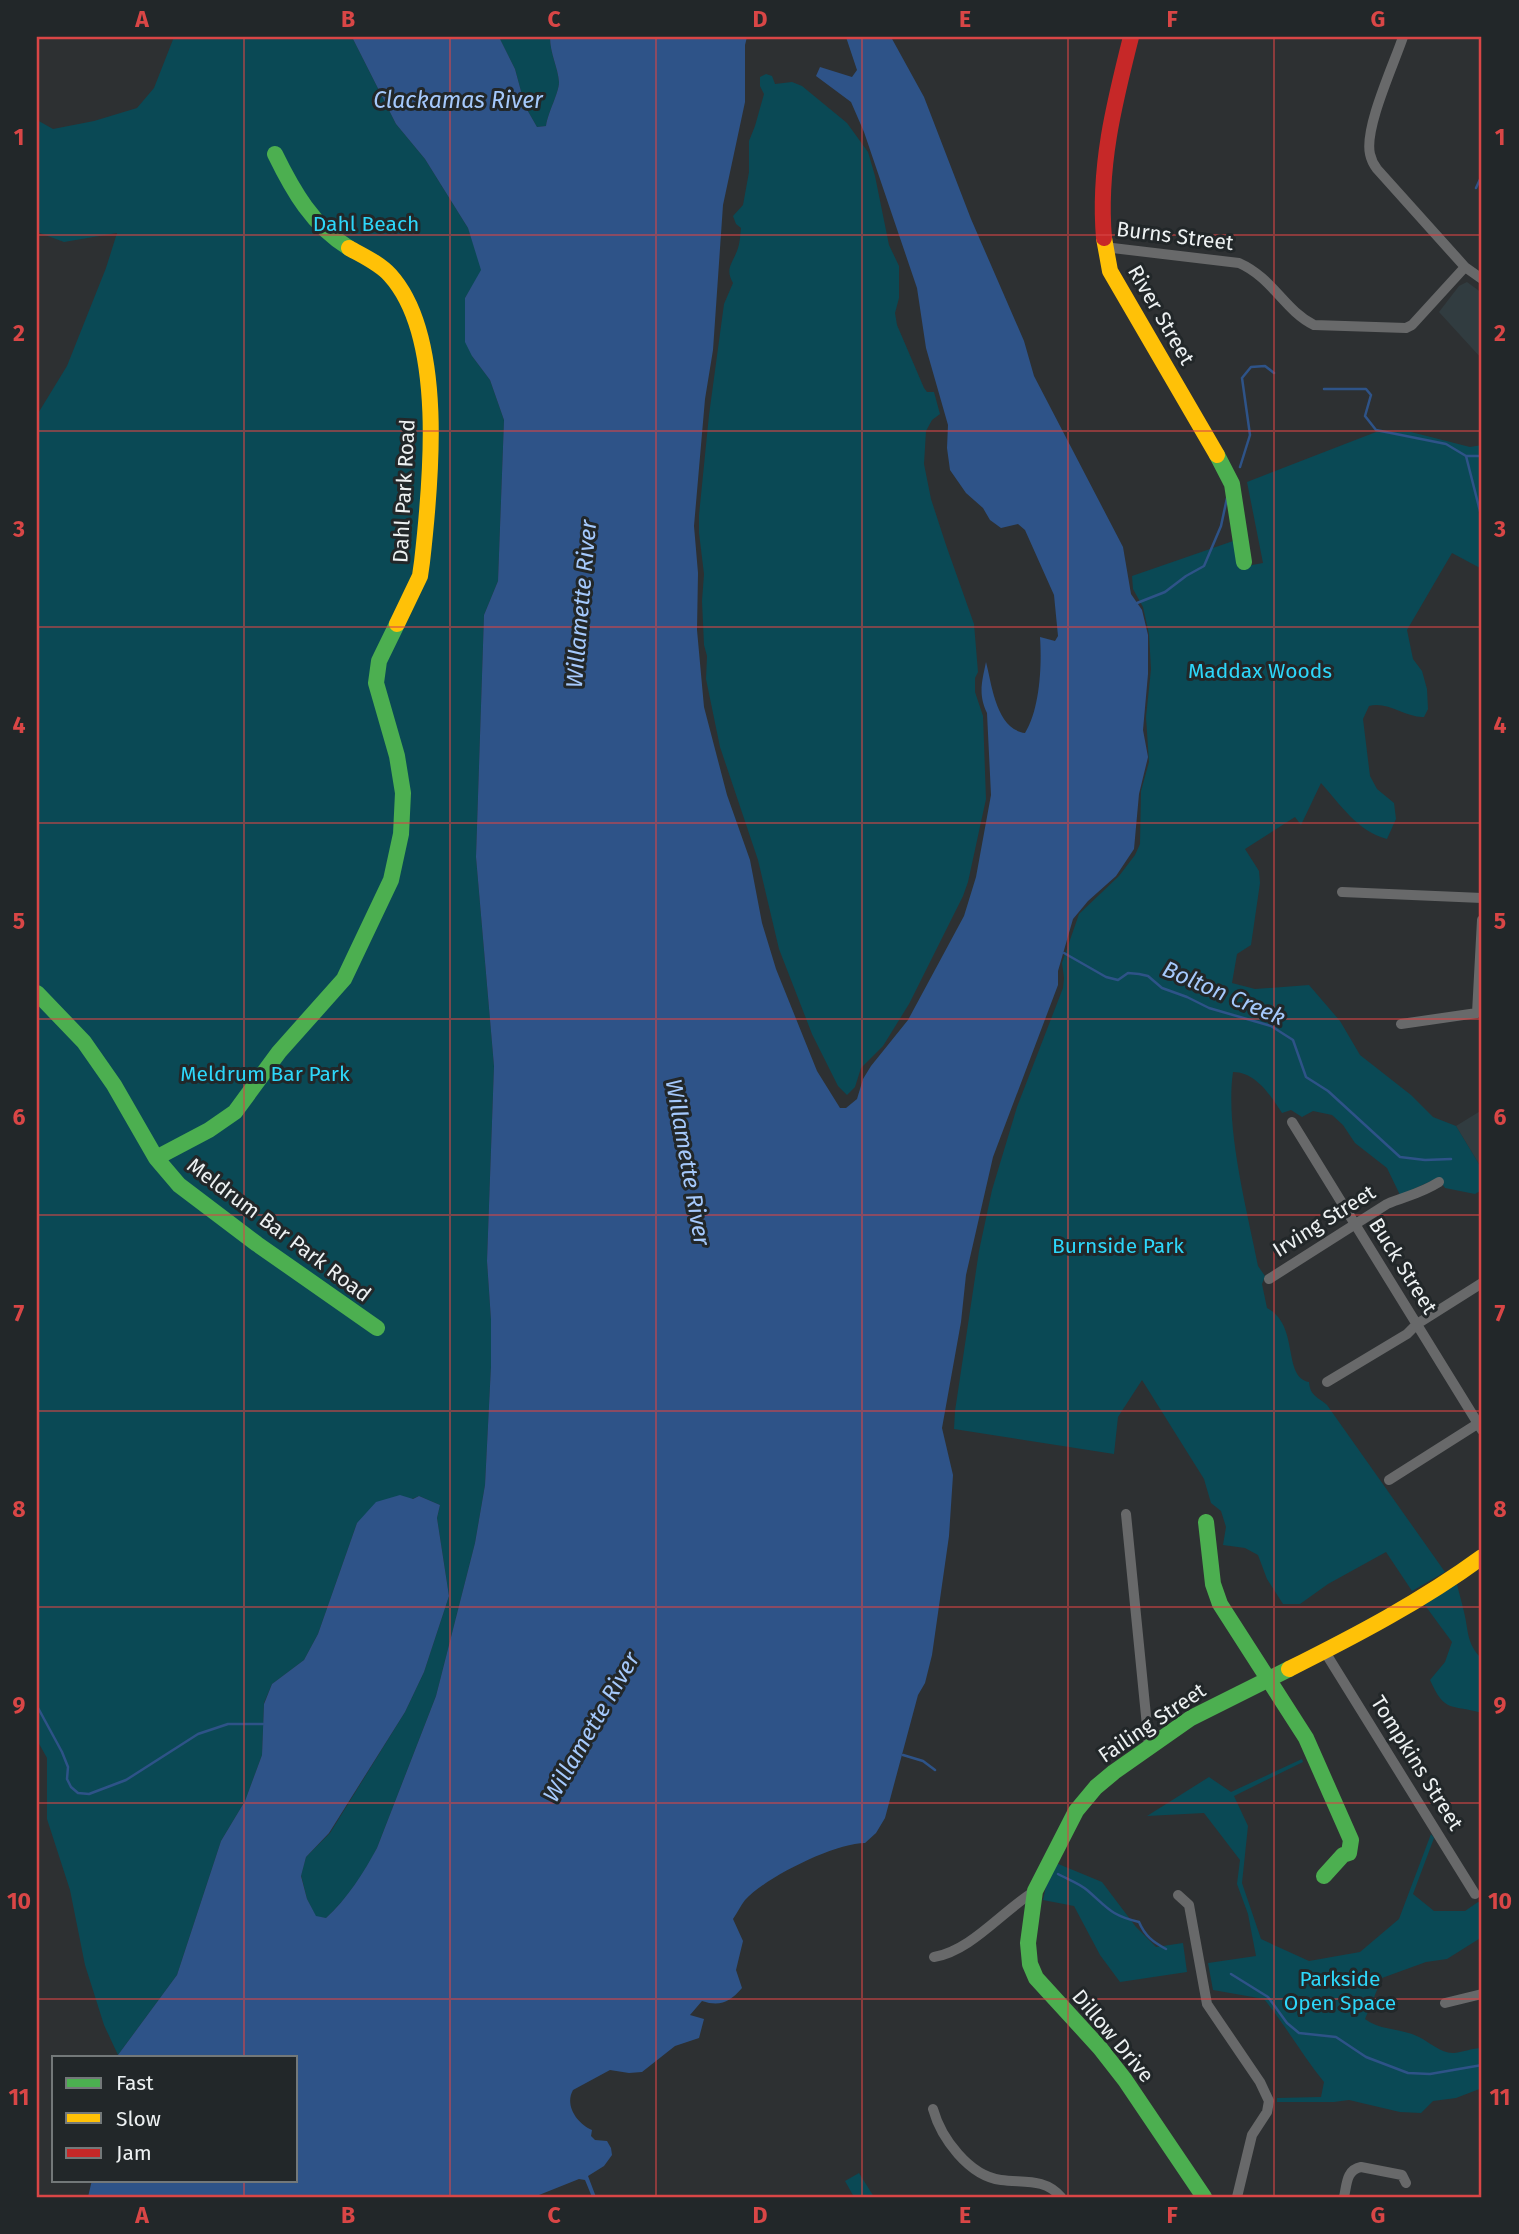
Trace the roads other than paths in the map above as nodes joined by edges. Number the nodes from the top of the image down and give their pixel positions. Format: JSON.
{"nodes":[{"id":1,"x":1131,"y":37,"type":"edge"},
{"id":2,"x":1404,"y":37,"type":"edge"},
{"id":3,"x":275,"y":154,"type":"dead end"},
{"id":4,"x":1104,"y":247,"type":"junction"},
{"id":5,"x":1465,"y":267,"type":"junction"},
{"id":6,"x":1482,"y":279,"type":"edge"},
{"id":7,"x":1244,"y":562,"type":"dead end"},
{"id":8,"x":1342,"y":892,"type":"dead end"},
{"id":9,"x":1482,"y":898,"type":"edge"},
{"id":10,"x":1482,"y":920,"type":"edge"},
{"id":11,"x":37,"y":993,"type":"edge"},
{"id":12,"x":1401,"y":1024,"type":"dead end"},
{"id":13,"x":1292,"y":1122,"type":"dead end"},
{"id":14,"x":156,"y":1158,"type":"junction"},
{"id":15,"x":1439,"y":1182,"type":"dead end"},
{"id":16,"x":1355,"y":1224,"type":"junction"},
{"id":17,"x":1269,"y":1279,"type":"dead end"},
{"id":18,"x":1482,"y":1283,"type":"edge"},
{"id":19,"x":1417,"y":1324,"type":"junction"},
{"id":20,"x":377,"y":1328,"type":"dead end"},
{"id":21,"x":1327,"y":1382,"type":"dead end"},
{"id":22,"x":1481,"y":1425,"type":"edge"},
{"id":23,"x":1390,"y":1480,"type":"dead end"},
{"id":24,"x":1126,"y":1514,"type":"dead end"},
{"id":25,"x":1206,"y":1522,"type":"dead end"},
{"id":26,"x":1482,"y":1557,"type":"edge"},
{"id":27,"x":1325,"y":1652,"type":"junction"},
{"id":28,"x":1267,"y":1680,"type":"junction"},
{"id":29,"x":1149,"y":1746,"type":"junction"},
{"id":30,"x":1324,"y":1877,"type":"dead end"},
{"id":31,"x":1035,"y":1891,"type":"junction"},
{"id":32,"x":1475,"y":1894,"type":"dead end"},
{"id":33,"x":1178,"y":1895,"type":"dead end"},
{"id":34,"x":934,"y":1958,"type":"dead end"},
{"id":35,"x":1482,"y":1994,"type":"edge"},
{"id":36,"x":1445,"y":2003,"type":"dead end"},
{"id":37,"x":933,"y":2109,"type":"dead end"},
{"id":38,"x":1406,"y":2183,"type":"dead end"},
{"id":39,"x":1061,"y":2197,"type":"edge"},
{"id":40,"x":1205,"y":2197,"type":"edge"},
{"id":41,"x":1237,"y":2197,"type":"edge"},
{"id":42,"x":1344,"y":2197,"type":"edge"}],
"edges":[{"from":1,"to":4,"type":"street","name":"River Street"},
{"from":2,"to":5,"type":"street"},
{"from":3,"to":14,"type":"street","name":"Dahl Park Road"},
{"from":4,"to":5,"type":"street","name":"Burns Street"},
{"from":4,"to":7,"type":"street","name":"River Street"},
{"from":5,"to":6,"type":"street"},
{"from":8,"to":9,"type":"street"},
{"from":10,"to":12,"type":"street"},
{"from":11,"to":14,"type":"street","name":"Meldrum Bar Park Road"},
{"from":13,"to":16,"type":"street","name":"Buck Street"},
{"from":14,"to":20,"type":"street","name":"Meldrum Bar Park Road"},
{"from":15,"to":16,"type":"street","name":"Irving Street"},
{"from":16,"to":17,"type":"street","name":"Irving Street"},
{"from":16,"to":19,"type":"street","name":"Buck Street"},
{"from":18,"to":19,"type":"street"},
{"from":19,"to":21,"type":"street"},
{"from":19,"to":22,"type":"street","name":"Buck Street"},
{"from":22,"to":23,"type":"street"},
{"from":24,"to":29,"type":"street"},
{"from":25,"to":28,"type":"street"},
{"from":26,"to":27,"type":"street","name":"Failing Street"},
{"from":27,"to":28,"type":"street","name":"Failing Street"},
{"from":27,"to":32,"type":"street","name":"Tompkins Street"},
{"from":28,"to":29,"type":"street","name":"Failing Street"},
{"from":28,"to":30,"type":"street"},
{"from":29,"to":31,"type":"street","name":"Failing Street"},
{"from":31,"to":34,"type":"street","name":"Failing Street"},
{"from":31,"to":40,"type":"street","name":"Dillow Drive"},
{"from":33,"to":41,"type":"street"},
{"from":35,"to":36,"type":"street"},
{"from":37,"to":39,"type":"street"},
{"from":38,"to":42,"type":"street"}]}
